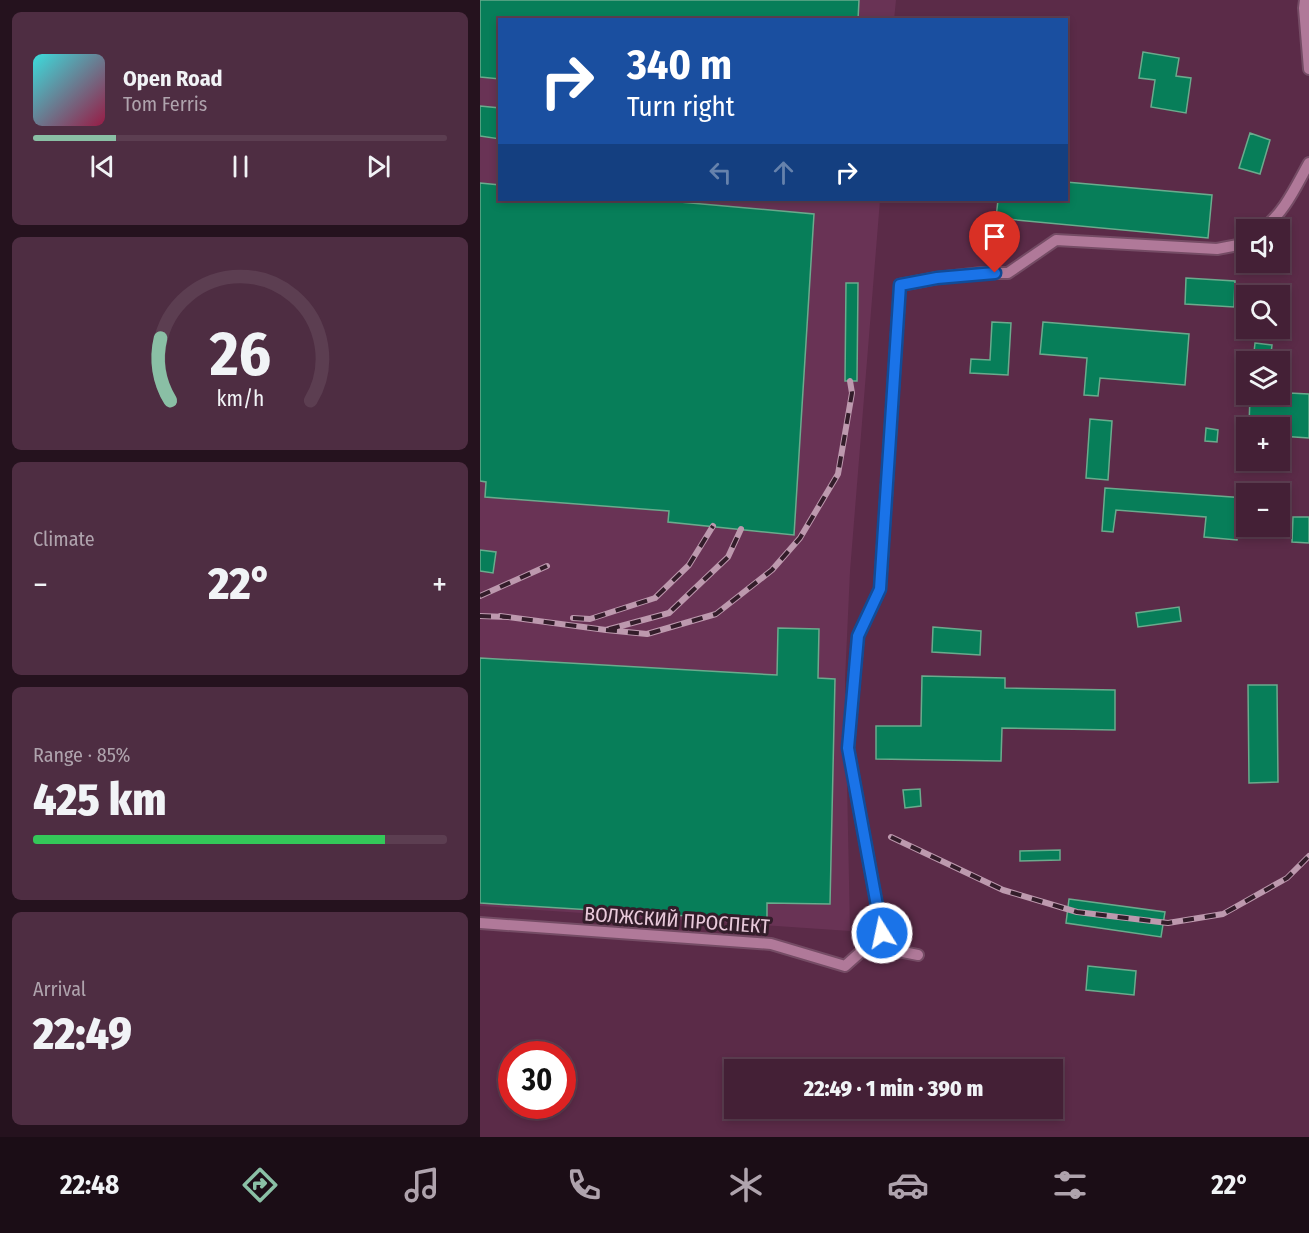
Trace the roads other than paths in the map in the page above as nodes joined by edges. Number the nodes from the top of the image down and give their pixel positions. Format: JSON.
{"nodes":[{"id":1,"x":1305,"y":0,"type":"edge"},
{"id":2,"x":1309,"y":69,"type":"edge"},
{"id":3,"x":1309,"y":163,"type":"edge"},
{"id":4,"x":1273,"y":219,"type":"edge"},
{"id":5,"x":1236,"y":245,"type":"edge"},
{"id":6,"x":480,"y":923,"type":"edge"},
{"id":7,"x":882,"y":933,"type":"junction"},
{"id":8,"x":918,"y":955,"type":"dead end"}],
"edges":[{"from":1,"to":2,"type":"street"},
{"from":3,"to":4,"type":"street"},
{"from":5,"to":7,"type":"street"},
{"from":6,"to":7,"type":"street","name":"ВОЛЖСКИЙ ПРОСПЕКТ"},
{"from":7,"to":8,"type":"street"}]}
